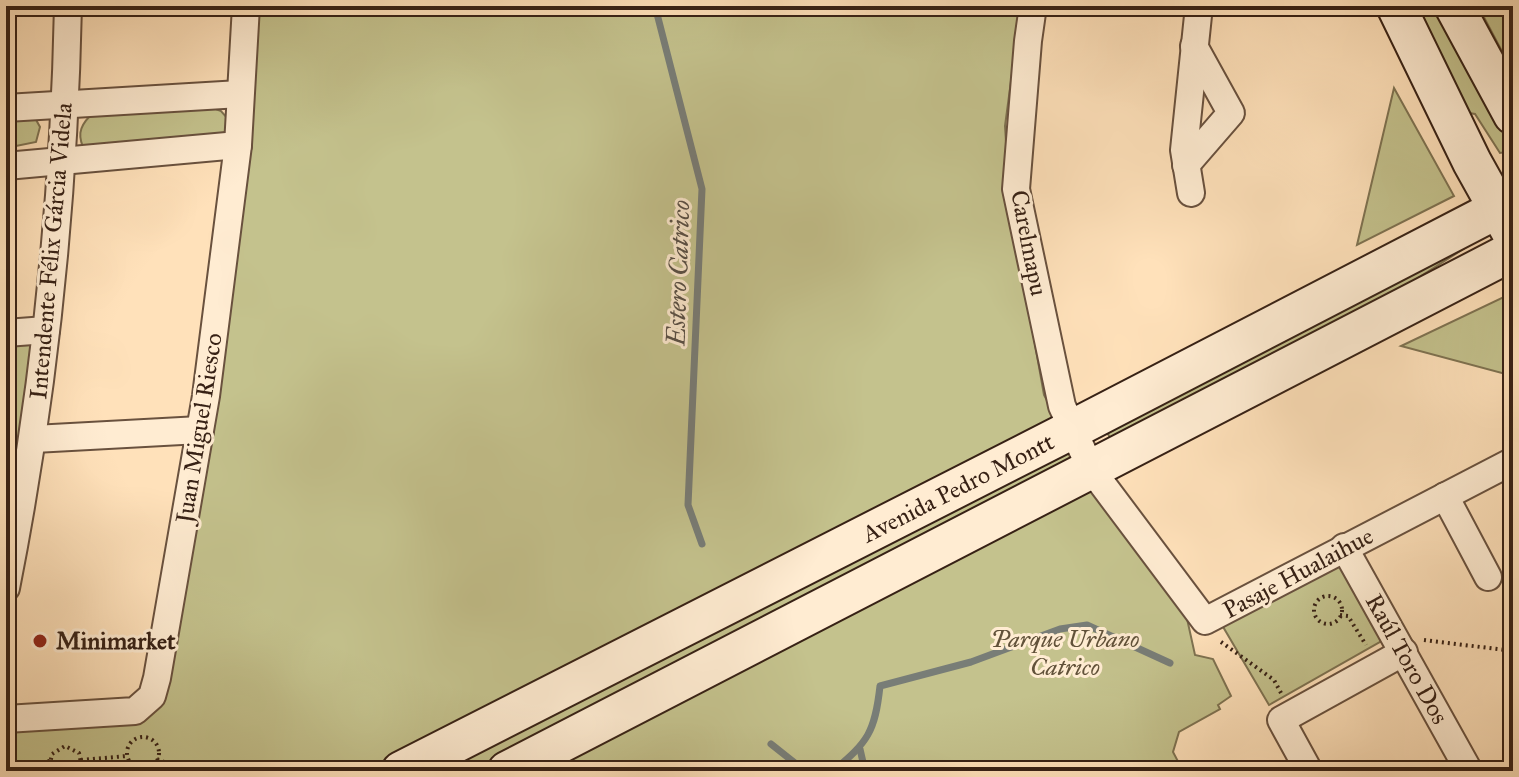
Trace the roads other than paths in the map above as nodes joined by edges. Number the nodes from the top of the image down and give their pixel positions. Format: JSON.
{"nodes":[{"id":1,"x":68,"y":6,"type":"edge"},
{"id":2,"x":246,"y":6,"type":"edge"},
{"id":3,"x":1033,"y":6,"type":"edge"},
{"id":4,"x":1199,"y":6,"type":"edge"},
{"id":5,"x":1396,"y":6,"type":"edge"},
{"id":6,"x":1454,"y":6,"type":"edge"},
{"id":7,"x":1194,"y":46,"type":"junction"},
{"id":8,"x":240,"y":94,"type":"junction"},
{"id":9,"x":65,"y":104,"type":"junction"},
{"id":10,"x":6,"y":108,"type":"edge"},
{"id":11,"x":1513,"y":115,"type":"edge"},
{"id":12,"x":238,"y":145,"type":"junction"},
{"id":13,"x":63,"y":161,"type":"junction"},
{"id":14,"x":1186,"y":165,"type":"junction"},
{"id":15,"x":6,"y":166,"type":"edge"},
{"id":16,"x":1191,"y":193,"type":"dead end"},
{"id":17,"x":1508,"y":215,"type":"edge"},
{"id":18,"x":1513,"y":251,"type":"edge"},
{"id":19,"x":46,"y":330,"type":"junction"},
{"id":20,"x":6,"y":333,"type":"edge"},
{"id":21,"x":1073,"y":429,"type":"junction"},
{"id":22,"x":200,"y":430,"type":"junction"},
{"id":23,"x":34,"y":439,"type":"junction"},
{"id":24,"x":1513,"y":461,"type":"edge"},
{"id":25,"x":1091,"y":469,"type":"junction"},
{"id":26,"x":1445,"y":496,"type":"junction"},
{"id":27,"x":15,"y":498,"type":"edge"},
{"id":28,"x":1344,"y":547,"type":"junction"},
{"id":29,"x":1488,"y":577,"type":"dead end"},
{"id":30,"x":6,"y":588,"type":"edge"},
{"id":31,"x":1399,"y":644,"type":"junction"},
{"id":32,"x":6,"y":719,"type":"edge"},
{"id":33,"x":401,"y":771,"type":"edge"},
{"id":34,"x":507,"y":771,"type":"edge"},
{"id":35,"x":1309,"y":771,"type":"edge"},
{"id":36,"x":1469,"y":771,"type":"edge"}],
"edges":[{"from":1,"to":9,"type":"street","name":"Intendente Félix Gárcia Videla"},
{"from":2,"to":8,"type":"street","name":"Juan Miguel Riesco"},
{"from":3,"to":21,"type":"street","name":"Carelmapu"},
{"from":4,"to":7,"type":"street"},
{"from":5,"to":17,"type":"main road"},
{"from":6,"to":11,"type":"main road"},
{"from":7,"to":14,"type":"street"},
{"from":7,"to":14,"type":"street"},
{"from":8,"to":9,"type":"street"},
{"from":8,"to":12,"type":"street","name":"Juan Miguel Riesco"},
{"from":9,"to":10,"type":"street"},
{"from":9,"to":13,"type":"street","name":"Intendente Félix Gárcia Videla"},
{"from":12,"to":13,"type":"street"},
{"from":12,"to":22,"type":"street","name":"Juan Miguel Riesco"},
{"from":13,"to":15,"type":"street"},
{"from":13,"to":19,"type":"street","name":"Intendente Félix Gárcia Videla"},
{"from":14,"to":16,"type":"street"},
{"from":17,"to":21,"type":"main road","name":"Avenida Pedro Montt"},
{"from":18,"to":25,"type":"main road","name":"Avenida Pedro Montt"},
{"from":19,"to":20,"type":"street"},
{"from":19,"to":23,"type":"street","name":"Intendente Félix Gárcia Videla"},
{"from":21,"to":25,"type":"street","name":"Pasaje Hualaihue"},
{"from":21,"to":33,"type":"main road","name":"Avenida Pedro Montt"},
{"from":22,"to":23,"type":"street"},
{"from":22,"to":32,"type":"street","name":"Juan Miguel Riesco"},
{"from":23,"to":27,"type":"street","name":"Intendente Félix Gárcia Videla"},
{"from":24,"to":26,"type":"street","name":"Pasaje Hualaihue"},
{"from":25,"to":28,"type":"street","name":"Pasaje Hualaihue"},
{"from":25,"to":34,"type":"main road","name":"Avenida Pedro Montt"},
{"from":26,"to":28,"type":"street","name":"Pasaje Hualaihue"},
{"from":26,"to":29,"type":"street"},
{"from":27,"to":30,"type":"street","name":"Intendente Félix Gárcia Videla"},
{"from":28,"to":31,"type":"street","name":"Raúl Toro Dos"},
{"from":31,"to":35,"type":"street"},
{"from":31,"to":36,"type":"street","name":"Raúl Toro Dos"}]}
